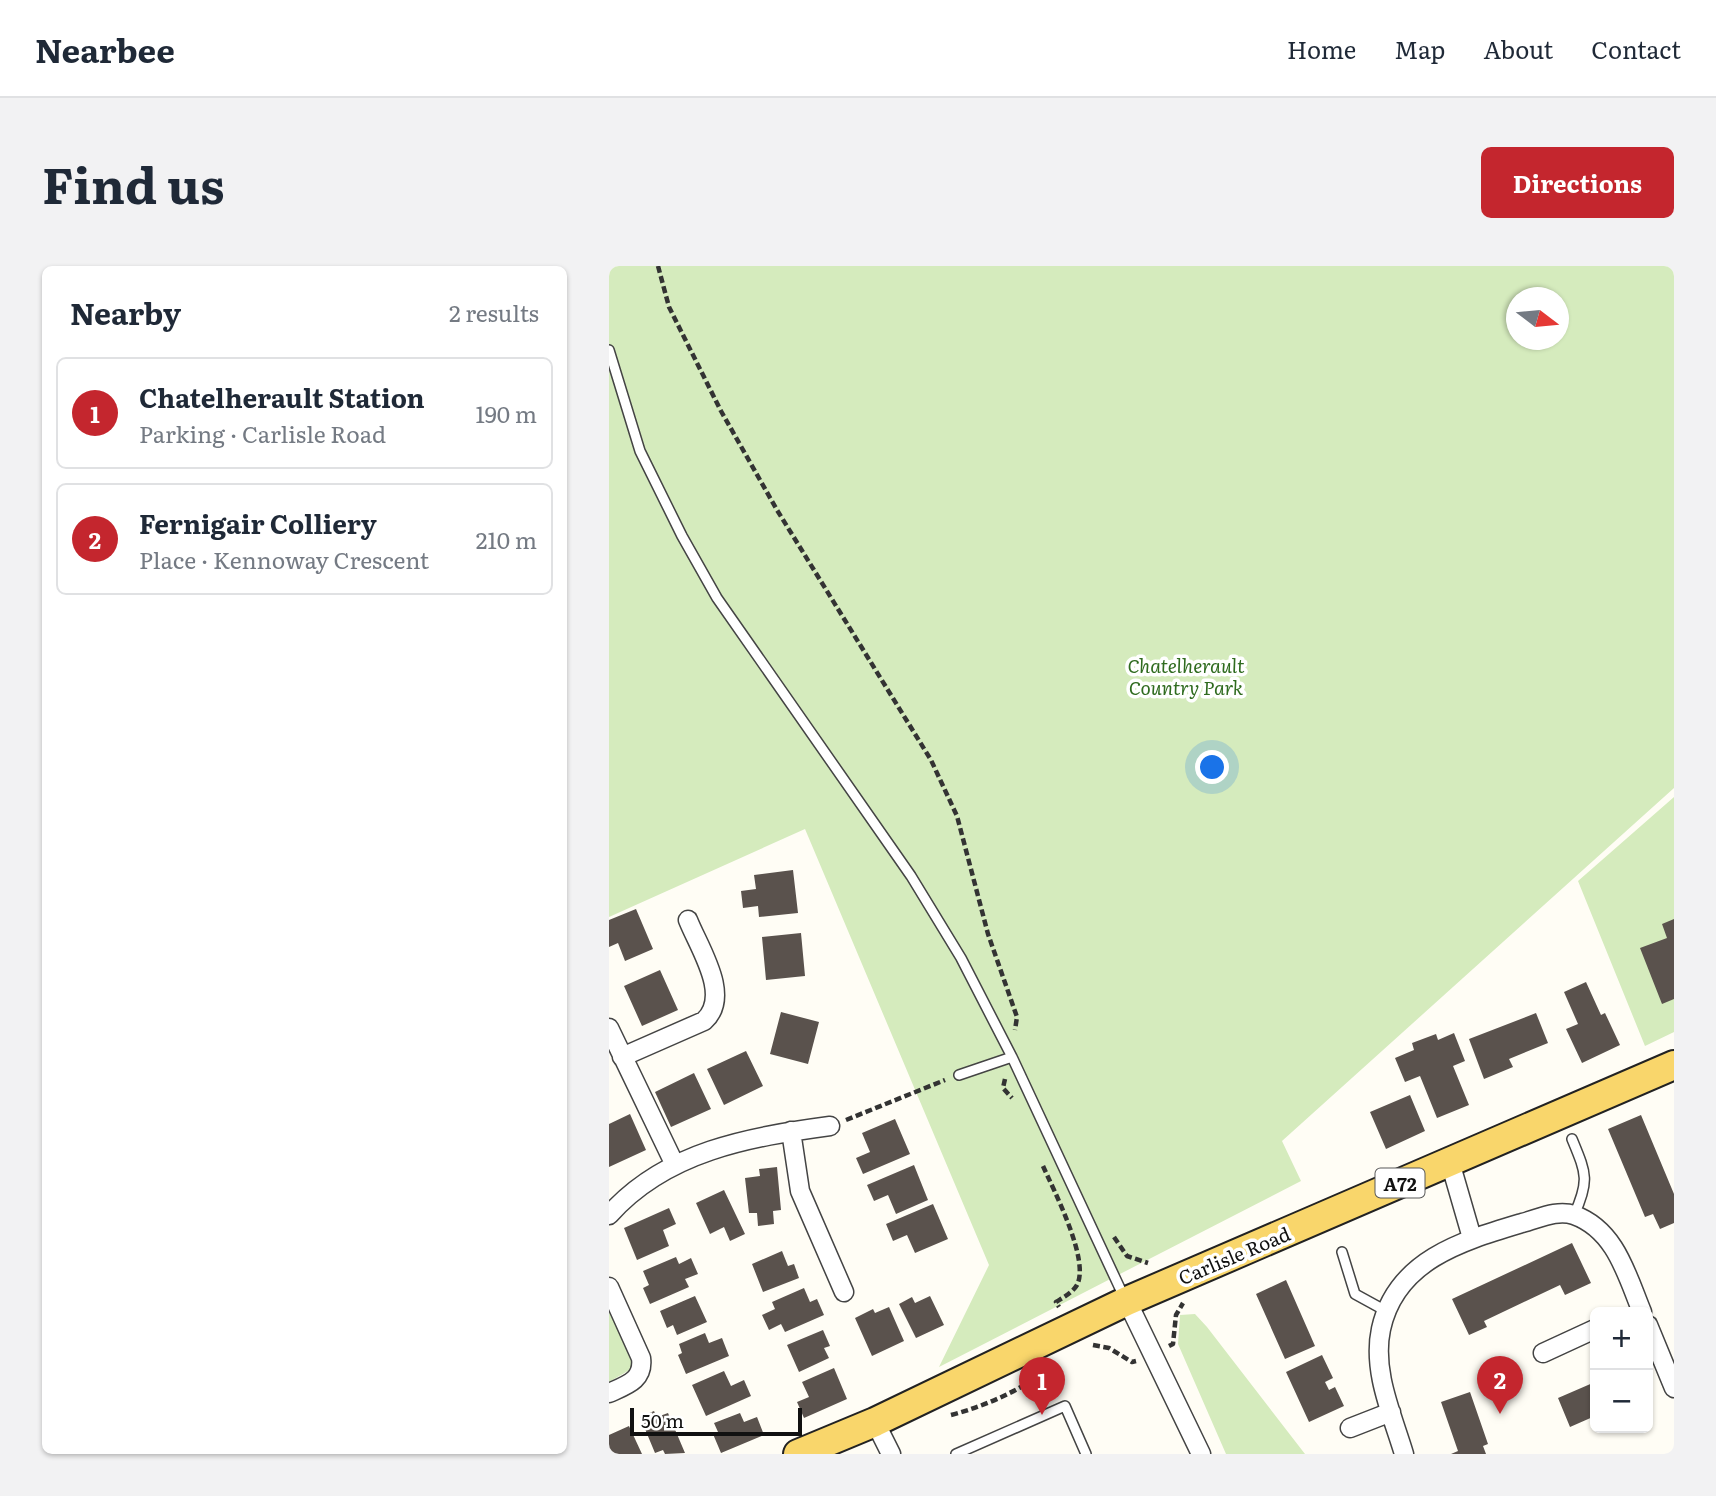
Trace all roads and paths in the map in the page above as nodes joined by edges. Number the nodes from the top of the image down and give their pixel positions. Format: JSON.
{"nodes":[{"id":1,"x":658,"y":266,"type":"edge"},
{"id":2,"x":609,"y":350,"type":"edge"},
{"id":3,"x":688,"y":920,"type":"dead end"},
{"id":4,"x":609,"y":1028,"type":"edge"},
{"id":5,"x":622,"y":1057,"type":"junction"},
{"id":6,"x":1012,"y":1057,"type":"junction"},
{"id":7,"x":1674,"y":1065,"type":"edge"},
{"id":8,"x":959,"y":1075,"type":"joint"},
{"id":9,"x":1015,"y":1104,"type":"dead end"},
{"id":10,"x":830,"y":1126,"type":"joint"},
{"id":11,"x":792,"y":1131,"type":"junction"},
{"id":12,"x":1572,"y":1139,"type":"dead end"},
{"id":13,"x":1039,"y":1156,"type":"dead end"},
{"id":14,"x":1450,"y":1162,"type":"junction"},
{"id":15,"x":674,"y":1163,"type":"junction"},
{"id":16,"x":609,"y":1214,"type":"edge"},
{"id":17,"x":1574,"y":1215,"type":"junction"},
{"id":18,"x":1472,"y":1238,"type":"junction"},
{"id":19,"x":1342,"y":1252,"type":"dead end"},
{"id":20,"x":609,"y":1287,"type":"edge"},
{"id":21,"x":844,"y":1292,"type":"dead end"},
{"id":22,"x":1127,"y":1301,"type":"junction"},
{"id":23,"x":1637,"y":1307,"type":"edge"},
{"id":24,"x":1386,"y":1311,"type":"junction"},
{"id":25,"x":1070,"y":1327,"type":"junction"},
{"id":26,"x":1590,"y":1331,"type":"edge"},
{"id":27,"x":1653,"y":1337,"type":"edge"},
{"id":28,"x":1543,"y":1353,"type":"dead end"},
{"id":29,"x":1061,"y":1361,"type":"dead end"},
{"id":30,"x":1674,"y":1388,"type":"edge"},
{"id":31,"x":609,"y":1393,"type":"edge"},
{"id":32,"x":1391,"y":1412,"type":"junction"},
{"id":33,"x":945,"y":1417,"type":"dead end"},
{"id":34,"x":874,"y":1422,"type":"junction"},
{"id":35,"x":1350,"y":1428,"type":"dead end"},
{"id":36,"x":799,"y":1454,"type":"edge"},
{"id":37,"x":891,"y":1454,"type":"edge"},
{"id":38,"x":956,"y":1454,"type":"edge"},
{"id":39,"x":1086,"y":1454,"type":"edge"},
{"id":40,"x":1201,"y":1454,"type":"edge"},
{"id":41,"x":1404,"y":1454,"type":"edge"}],
"edges":[{"from":1,"to":6,"type":"path"},
{"from":2,"to":6,"type":"lane"},
{"from":3,"to":5,"type":"street"},
{"from":4,"to":5,"type":"street"},
{"from":5,"to":15,"type":"street"},
{"from":6,"to":8,"type":"lane"},
{"from":6,"to":9,"type":"path"},
{"from":6,"to":22,"type":"lane"},
{"from":7,"to":14,"type":"main road","name":"Carlisle Road","number":"A72"},
{"from":8,"to":10,"type":"path"},
{"from":10,"to":11,"type":"street"},
{"from":11,"to":15,"type":"street"},
{"from":11,"to":21,"type":"street"},
{"from":12,"to":17,"type":"lane"},
{"from":13,"to":25,"type":"path"},
{"from":14,"to":18,"type":"street"},
{"from":14,"to":22,"type":"main road","name":"Carlisle Road","number":"A72"},
{"from":15,"to":16,"type":"street"},
{"from":17,"to":18,"type":"street"},
{"from":17,"to":23,"type":"street"},
{"from":18,"to":24,"type":"street"},
{"from":19,"to":24,"type":"lane"},
{"from":20,"to":31,"type":"street"},
{"from":22,"to":25,"type":"main road","name":"Carlisle Road","number":"A72"},
{"from":22,"to":40,"type":"street"},
{"from":24,"to":32,"type":"street"},
{"from":25,"to":34,"type":"main road","name":"Carlisle Road","number":"A72"},
{"from":26,"to":28,"type":"street"},
{"from":27,"to":30,"type":"street"},
{"from":29,"to":33,"type":"path"},
{"from":32,"to":35,"type":"street"},
{"from":32,"to":41,"type":"street"},
{"from":34,"to":36,"type":"main road","name":"Carlisle Road","number":"A72"},
{"from":34,"to":37,"type":"street"},
{"from":38,"to":39,"type":"lane"}]}
